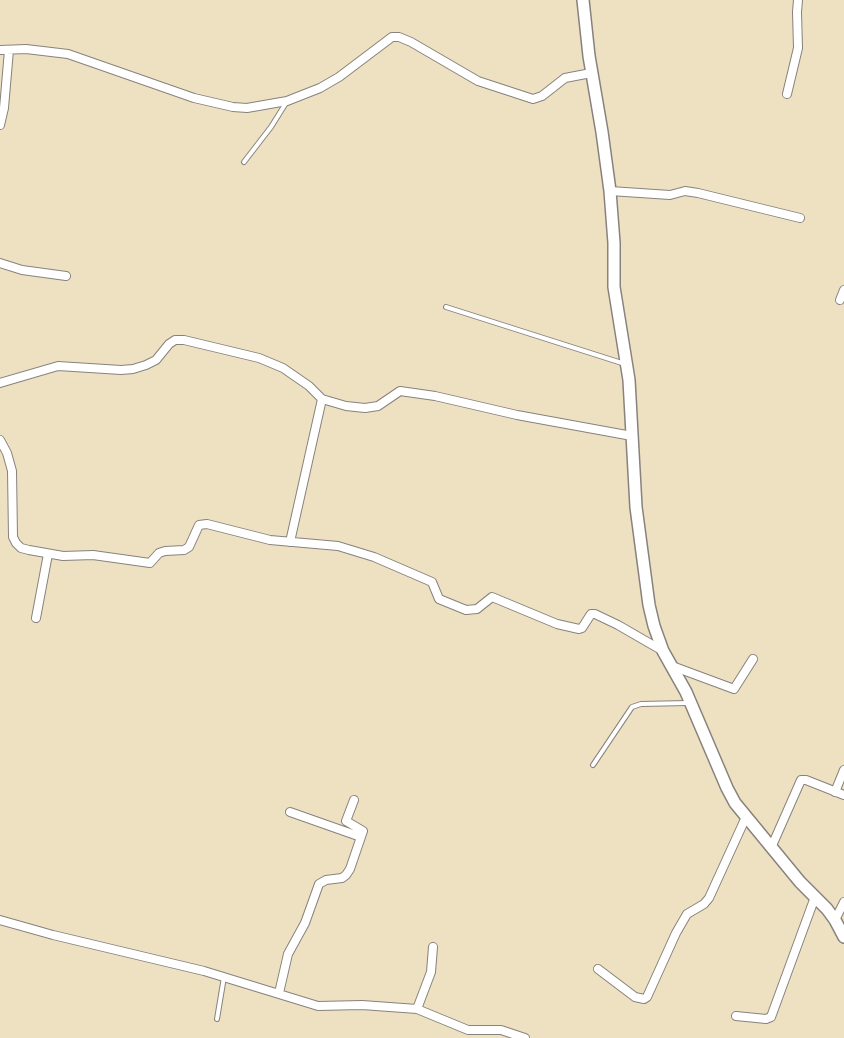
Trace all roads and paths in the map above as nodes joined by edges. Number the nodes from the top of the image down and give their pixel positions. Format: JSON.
{"nodes":[{"id":1,"x":583,"y":0,"type":"edge"},
{"id":2,"x":798,"y":0,"type":"edge"},
{"id":3,"x":0,"y":50,"type":"edge"},
{"id":4,"x":9,"y":50,"type":"junction"},
{"id":5,"x":592,"y":73,"type":"junction"},
{"id":6,"x":787,"y":94,"type":"dead end"},
{"id":7,"x":287,"y":100,"type":"junction"},
{"id":8,"x":0,"y":125,"type":"edge"},
{"id":9,"x":244,"y":162,"type":"dead end"},
{"id":10,"x":610,"y":191,"type":"junction"},
{"id":11,"x":800,"y":218,"type":"dead end"},
{"id":12,"x":0,"y":263,"type":"edge"},
{"id":13,"x":66,"y":276,"type":"dead end"},
{"id":14,"x":844,"y":290,"type":"edge"},
{"id":15,"x":840,"y":300,"type":"dead end"},
{"id":16,"x":446,"y":307,"type":"dead end"},
{"id":17,"x":627,"y":364,"type":"junction"},
{"id":18,"x":0,"y":383,"type":"edge"},
{"id":19,"x":322,"y":399,"type":"junction"},
{"id":20,"x":632,"y":436,"type":"junction"},
{"id":21,"x":0,"y":440,"type":"edge"},
{"id":22,"x":290,"y":542,"type":"junction"},
{"id":23,"x":48,"y":554,"type":"junction"},
{"id":24,"x":36,"y":618,"type":"dead end"},
{"id":25,"x":664,"y":650,"type":"junction"},
{"id":26,"x":753,"y":659,"type":"dead end"},
{"id":27,"x":672,"y":666,"type":"junction"},
{"id":28,"x":690,"y":703,"type":"junction"},
{"id":29,"x":593,"y":765,"type":"dead end"},
{"id":30,"x":844,"y":770,"type":"edge"},
{"id":31,"x":835,"y":792,"type":"junction"},
{"id":32,"x":844,"y":795,"type":"edge"},
{"id":33,"x":354,"y":800,"type":"dead end"},
{"id":34,"x":290,"y":812,"type":"dead end"},
{"id":35,"x":746,"y":817,"type":"junction"},
{"id":36,"x":361,"y":837,"type":"junction"},
{"id":37,"x":771,"y":848,"type":"junction"},
{"id":38,"x":815,"y":897,"type":"junction"},
{"id":39,"x":844,"y":902,"type":"edge"},
{"id":40,"x":0,"y":920,"type":"edge"},
{"id":41,"x":835,"y":920,"type":"junction"},
{"id":42,"x":844,"y":937,"type":"edge"},
{"id":43,"x":432,"y":947,"type":"dead end"},
{"id":44,"x":598,"y":969,"type":"dead end"},
{"id":45,"x":224,"y":977,"type":"junction"},
{"id":46,"x":279,"y":993,"type":"junction"},
{"id":47,"x":418,"y":1009,"type":"junction"},
{"id":48,"x":736,"y":1016,"type":"dead end"},
{"id":49,"x":217,"y":1019,"type":"dead end"},
{"id":50,"x":525,"y":1038,"type":"edge"}],
"edges":[{"from":1,"to":5,"type":"main road"},
{"from":2,"to":6,"type":"street"},
{"from":3,"to":4,"type":"street"},
{"from":4,"to":7,"type":"street"},
{"from":4,"to":8,"type":"street"},
{"from":5,"to":7,"type":"street"},
{"from":5,"to":10,"type":"main road"},
{"from":7,"to":9,"type":"lane"},
{"from":10,"to":11,"type":"street"},
{"from":10,"to":17,"type":"main road"},
{"from":12,"to":13,"type":"street"},
{"from":14,"to":15,"type":"street"},
{"from":16,"to":17,"type":"lane"},
{"from":17,"to":20,"type":"main road"},
{"from":18,"to":19,"type":"street"},
{"from":19,"to":20,"type":"street"},
{"from":19,"to":22,"type":"street"},
{"from":20,"to":25,"type":"main road"},
{"from":21,"to":23,"type":"street"},
{"from":22,"to":23,"type":"street"},
{"from":22,"to":25,"type":"street"},
{"from":23,"to":24,"type":"street"},
{"from":25,"to":27,"type":"main road"},
{"from":26,"to":27,"type":"street"},
{"from":27,"to":28,"type":"main road"},
{"from":28,"to":29,"type":"lane"},
{"from":28,"to":35,"type":"main road"},
{"from":30,"to":31,"type":"street"},
{"from":31,"to":32,"type":"street"},
{"from":31,"to":37,"type":"street"},
{"from":33,"to":36,"type":"street"},
{"from":34,"to":36,"type":"street"},
{"from":35,"to":37,"type":"main road"},
{"from":35,"to":44,"type":"street"},
{"from":36,"to":46,"type":"street"},
{"from":37,"to":38,"type":"main road"},
{"from":38,"to":41,"type":"main road"},
{"from":38,"to":48,"type":"street"},
{"from":39,"to":41,"type":"street"},
{"from":40,"to":45,"type":"street"},
{"from":41,"to":42,"type":"main road"},
{"from":43,"to":47,"type":"street"},
{"from":45,"to":46,"type":"street"},
{"from":45,"to":49,"type":"lane"},
{"from":46,"to":47,"type":"street"},
{"from":47,"to":50,"type":"street"}]}
